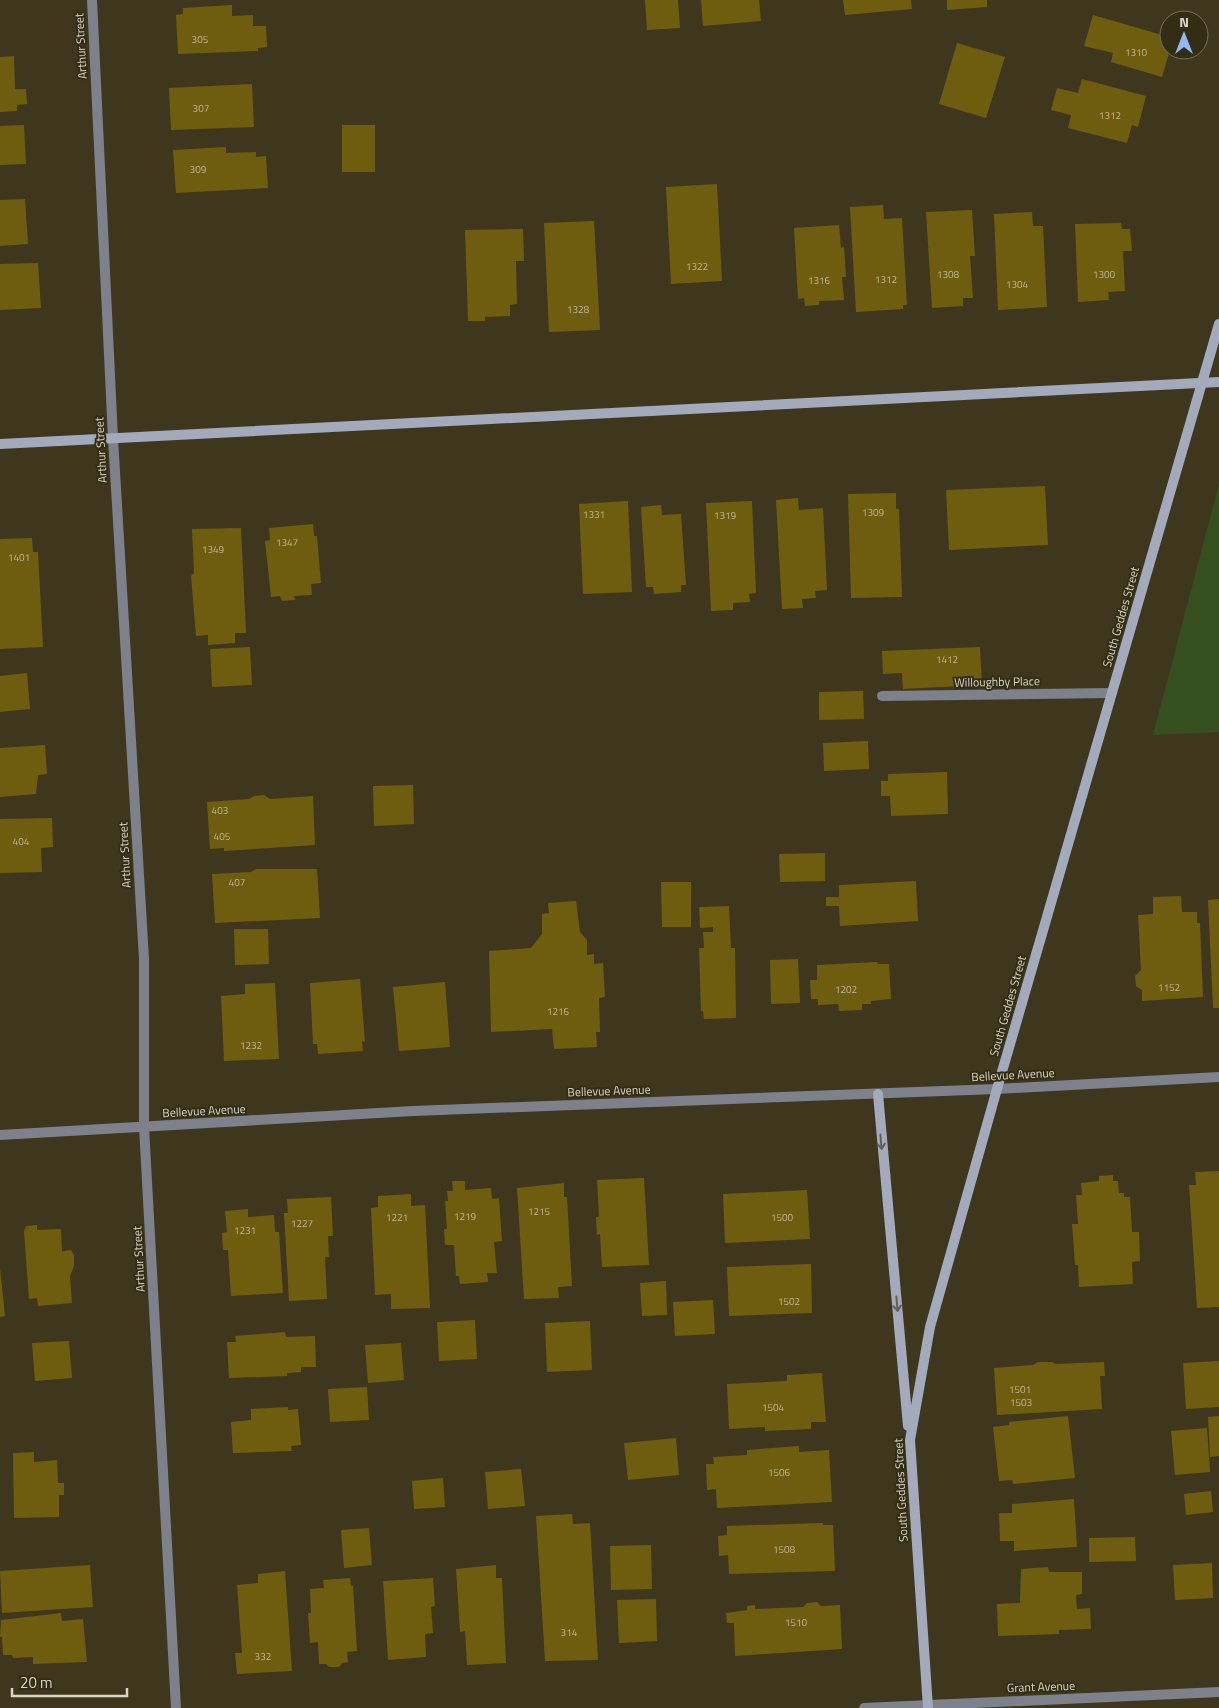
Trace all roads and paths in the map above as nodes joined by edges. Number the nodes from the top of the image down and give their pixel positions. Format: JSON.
{"nodes":[{"id":1,"x":92,"y":0,"type":"edge"},
{"id":2,"x":1219,"y":324,"type":"edge"},
{"id":3,"x":1219,"y":382,"type":"edge"},
{"id":4,"x":1202,"y":383,"type":"junction"},
{"id":5,"x":113,"y":438,"type":"junction"},
{"id":6,"x":0,"y":444,"type":"edge"},
{"id":7,"x":1112,"y":693,"type":"junction"},
{"id":8,"x":882,"y":696,"type":"dead end"},
{"id":9,"x":1219,"y":1077,"type":"edge"},
{"id":10,"x":996,"y":1088,"type":"junction"},
{"id":11,"x":878,"y":1094,"type":"junction"},
{"id":12,"x":144,"y":1127,"type":"junction"},
{"id":13,"x":0,"y":1135,"type":"edge"},
{"id":14,"x":910,"y":1440,"type":"junction"},
{"id":15,"x":1219,"y":1692,"type":"edge"},
{"id":16,"x":928,"y":1706,"type":"edge"},
{"id":17,"x":176,"y":1708,"type":"edge"},
{"id":18,"x":864,"y":1708,"type":"edge"}],
"edges":[{"from":1,"to":5,"type":"street","name":"Arthur Street"},
{"from":2,"to":4,"type":"main road","name":"South Geddes Street"},
{"from":3,"to":4,"type":"main road"},
{"from":4,"to":5,"type":"main road"},
{"from":4,"to":7,"type":"main road","name":"South Geddes Street"},
{"from":5,"to":6,"type":"main road"},
{"from":5,"to":12,"type":"street","name":"Arthur Street"},
{"from":7,"to":8,"type":"street","name":"Willoughby Place"},
{"from":7,"to":10,"type":"main road","name":"South Geddes Street"},
{"from":9,"to":10,"type":"street","name":"Bellevue Avenue"},
{"from":10,"to":11,"type":"street","name":"Bellevue Avenue"},
{"from":10,"to":14,"type":"main road","name":"South Geddes Street"},
{"from":11,"to":12,"type":"street","name":"Bellevue Avenue"},
{"from":11,"to":14,"type":"main road","one_way":true},
{"from":12,"to":13,"type":"street","name":"Bellevue Avenue"},
{"from":12,"to":17,"type":"street","name":"Arthur Street"},
{"from":14,"to":16,"type":"main road","name":"South Geddes Street"},
{"from":15,"to":16,"type":"street","name":"Grant Avenue"},
{"from":16,"to":18,"type":"street","name":"Grant Avenue"}]}
